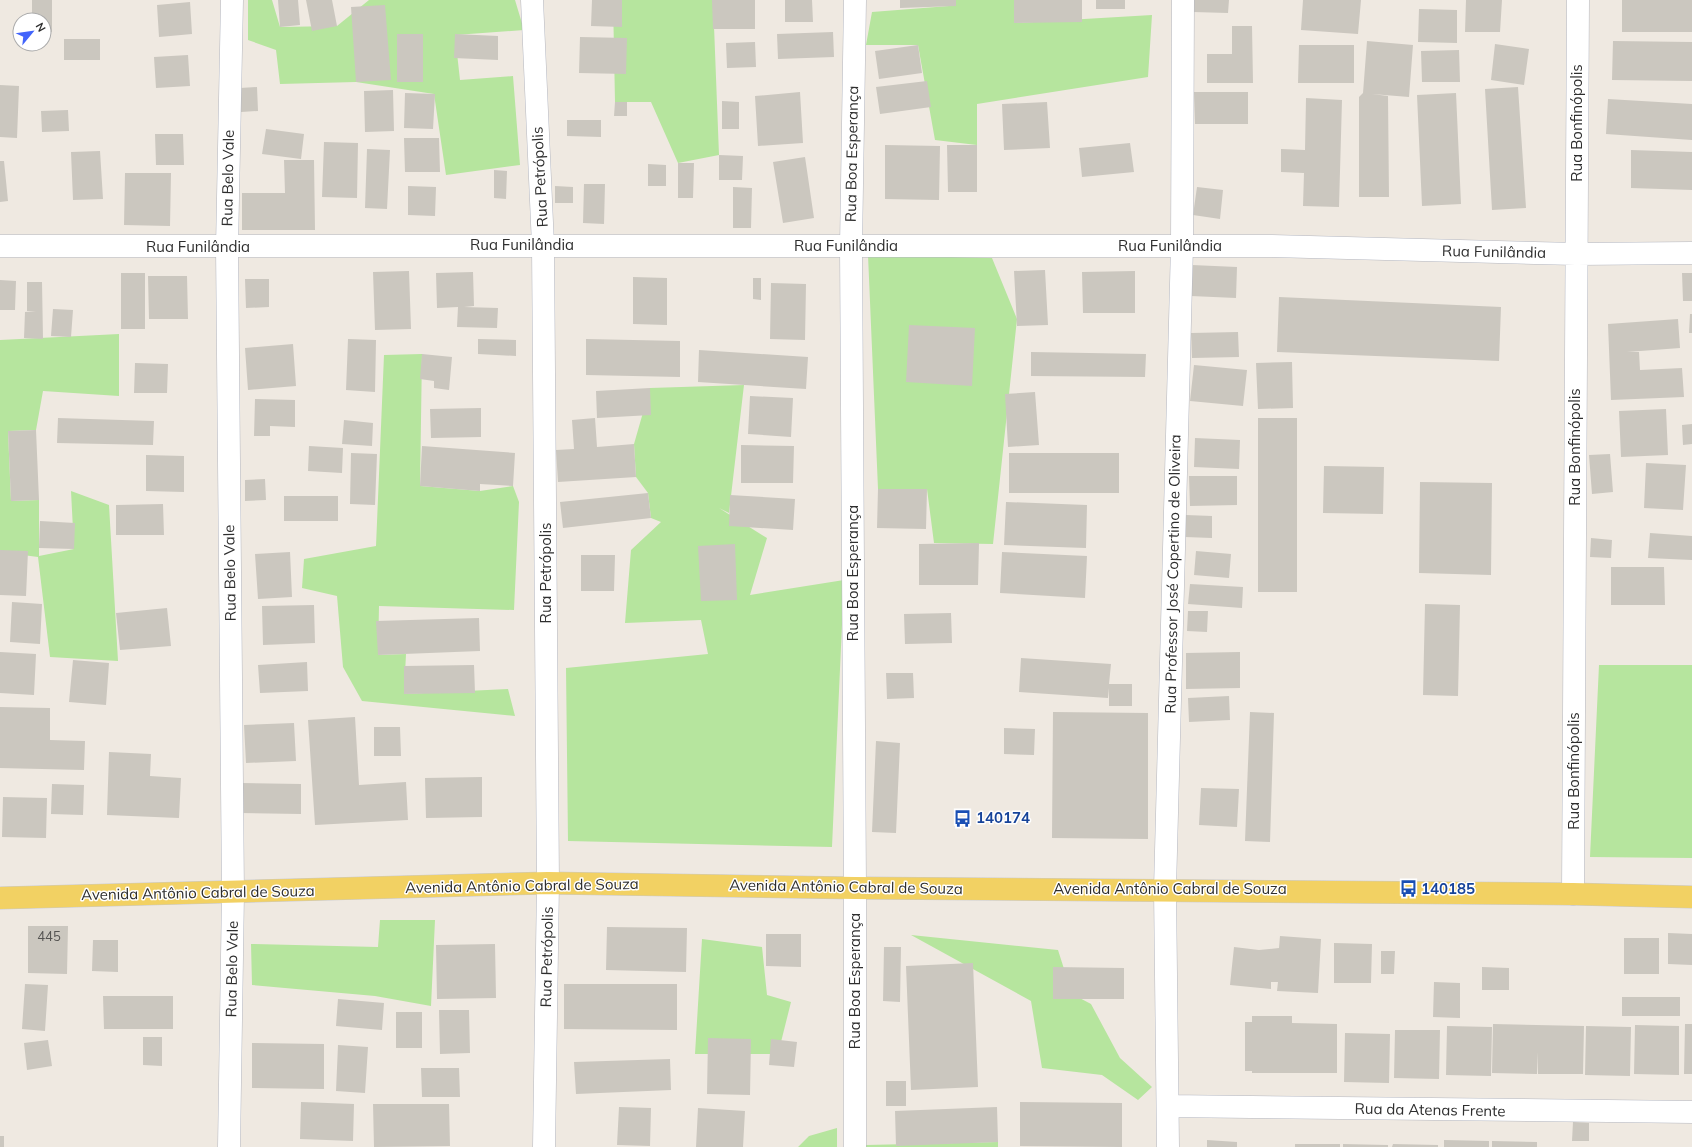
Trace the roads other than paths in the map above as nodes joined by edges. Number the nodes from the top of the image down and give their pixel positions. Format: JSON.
{"nodes":[{"id":1,"x":232,"y":0,"type":"edge"},
{"id":2,"x":532,"y":0,"type":"edge"},
{"id":3,"x":855,"y":0,"type":"edge"},
{"id":4,"x":1183,"y":0,"type":"edge"},
{"id":5,"x":1578,"y":0,"type":"edge"},
{"id":6,"x":543,"y":245,"type":"junction"},
{"id":7,"x":0,"y":246,"type":"edge"},
{"id":8,"x":851,"y":246,"type":"junction"},
{"id":9,"x":1182,"y":246,"type":"junction"},
{"id":10,"x":227,"y":247,"type":"junction"},
{"id":11,"x":1692,"y":253,"type":"edge"},
{"id":12,"x":1576,"y":254,"type":"junction"},
{"id":13,"x":548,"y":883,"type":"junction"},
{"id":14,"x":855,"y":888,"type":"junction"},
{"id":15,"x":1165,"y":889,"type":"junction"},
{"id":16,"x":233,"y":893,"type":"junction"},
{"id":17,"x":1573,"y":894,"type":"junction"},
{"id":18,"x":1692,"y":896,"type":"edge"},
{"id":19,"x":0,"y":898,"type":"edge"},
{"id":20,"x":1168,"y":1106,"type":"junction"},
{"id":21,"x":1692,"y":1112,"type":"edge"},
{"id":22,"x":229,"y":1147,"type":"edge"},
{"id":23,"x":544,"y":1147,"type":"edge"},
{"id":24,"x":854,"y":1147,"type":"edge"},
{"id":25,"x":1168,"y":1147,"type":"edge"}],
"edges":[{"from":1,"to":10,"type":"street","name":"Rua Belo Vale"},
{"from":2,"to":6,"type":"street","name":"Rua Petrópolis"},
{"from":3,"to":8,"type":"street","name":"Rua Boa Esperança"},
{"from":4,"to":9,"type":"street","name":"Rua Professor José Copertino de Oliveira"},
{"from":5,"to":12,"type":"street","name":"Rua Bonfinópolis"},
{"from":6,"to":8,"type":"street","name":"Rua Funilândia"},
{"from":6,"to":10,"type":"street","name":"Rua Funilândia"},
{"from":6,"to":13,"type":"street","name":"Rua Petrópolis"},
{"from":7,"to":10,"type":"street","name":"Rua Funilândia"},
{"from":8,"to":9,"type":"street","name":"Rua Funilândia"},
{"from":8,"to":14,"type":"street","name":"Rua Boa Esperança"},
{"from":9,"to":12,"type":"street","name":"Rua Funilândia"},
{"from":9,"to":15,"type":"street","name":"Rua Professor José Copertino de Oliveira"},
{"from":10,"to":16,"type":"street","name":"Rua Belo Vale"},
{"from":11,"to":12,"type":"street","name":"Rua Funilândia"},
{"from":12,"to":17,"type":"street","name":"Rua Bonfinópolis"},
{"from":13,"to":14,"type":"main road","name":"Avenida Antônio Cabral de Souza"},
{"from":13,"to":16,"type":"main road","name":"Avenida Antônio Cabral de Souza"},
{"from":13,"to":23,"type":"street","name":"Rua Petrópolis"},
{"from":14,"to":15,"type":"main road","name":"Avenida Antônio Cabral de Souza"},
{"from":14,"to":24,"type":"street","name":"Rua Boa Esperança"},
{"from":15,"to":17,"type":"main road","name":"Avenida Antônio Cabral de Souza"},
{"from":15,"to":20,"type":"street","name":"Rua Professor José Copertino de Oliveira"},
{"from":16,"to":19,"type":"main road","name":"Avenida Antônio Cabral de Souza"},
{"from":16,"to":22,"type":"street","name":"Rua Belo Vale"},
{"from":17,"to":18,"type":"main road","name":"Avenida Antônio Cabral de Souza"},
{"from":20,"to":21,"type":"street","name":"Rua da Atenas Frente"},
{"from":20,"to":25,"type":"street","name":"Rua Professor José Copertino de Oliveira"}]}
